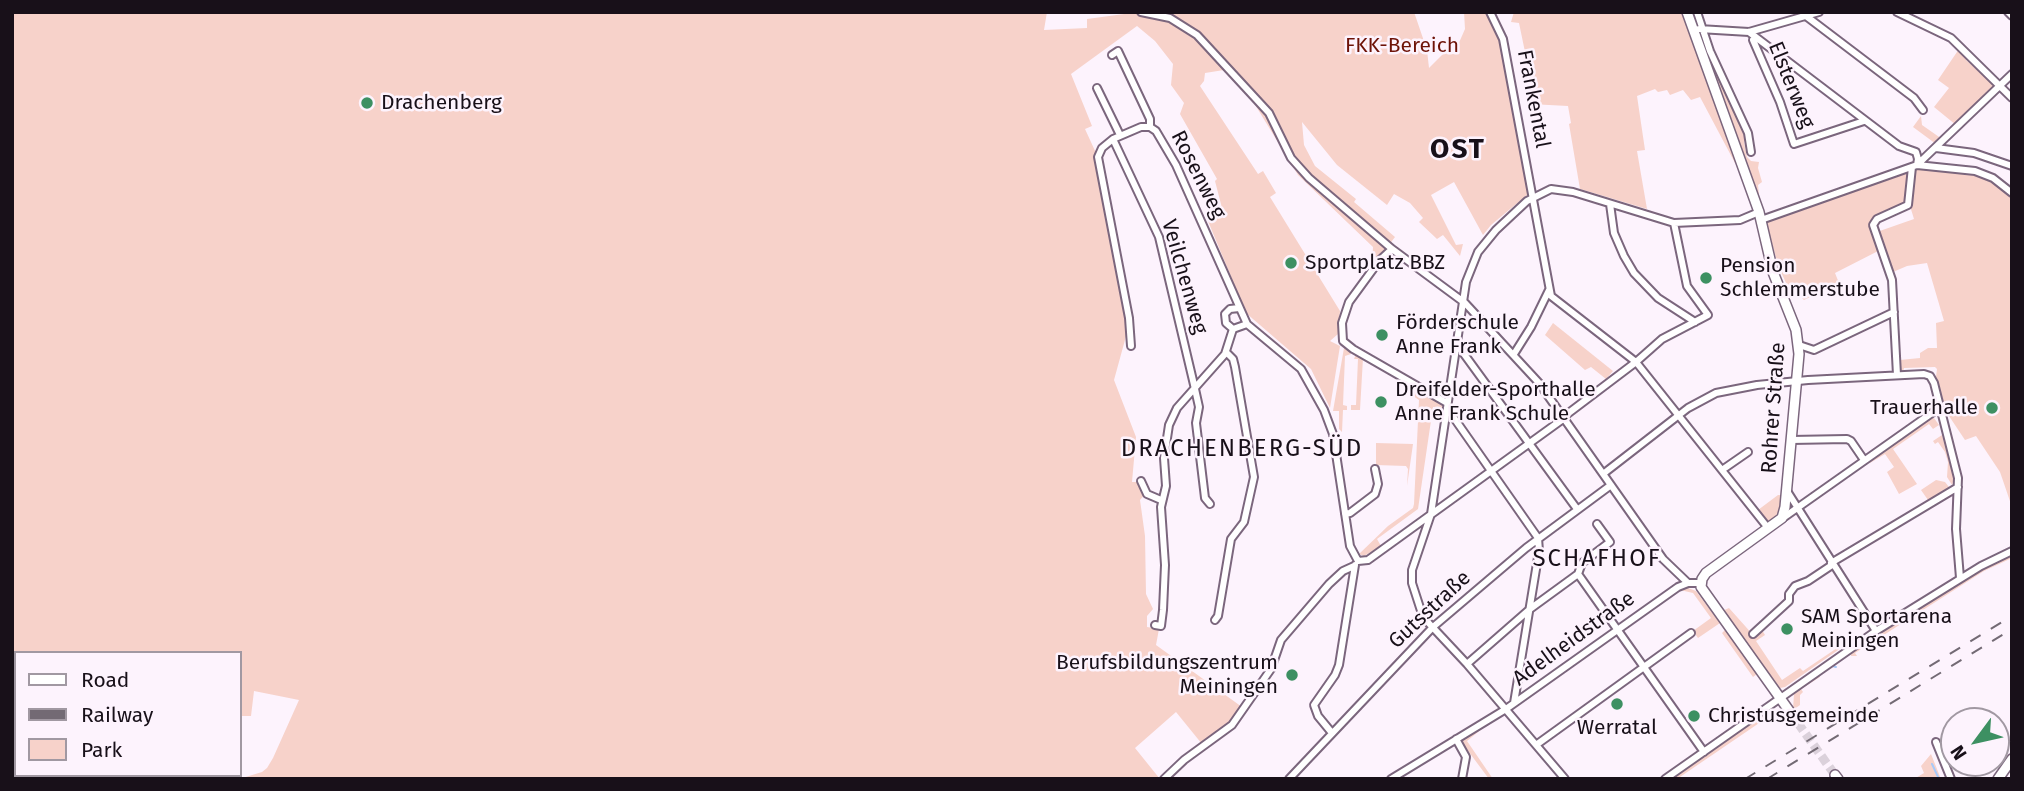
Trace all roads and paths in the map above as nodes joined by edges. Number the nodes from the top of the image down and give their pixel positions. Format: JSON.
{"nodes":[{"id":1,"x":1141,"y":12,"type":"edge"},
{"id":2,"x":1490,"y":12,"type":"edge"},
{"id":3,"x":1688,"y":12,"type":"edge"},
{"id":4,"x":1697,"y":12,"type":"edge"},
{"id":5,"x":1819,"y":12,"type":"edge"},
{"id":6,"x":1897,"y":12,"type":"edge"},
{"id":7,"x":2008,"y":12,"type":"edge"},
{"id":8,"x":1806,"y":16,"type":"junction"},
{"id":9,"x":2012,"y":16,"type":"edge"},
{"id":10,"x":1698,"y":30,"type":"junction"},
{"id":11,"x":1749,"y":32,"type":"junction"},
{"id":12,"x":1112,"y":55,"type":"dead end"},
{"id":13,"x":2012,"y":74,"type":"edge"},
{"id":14,"x":1998,"y":86,"type":"junction"},
{"id":15,"x":1097,"y":88,"type":"dead end"},
{"id":16,"x":2012,"y":98,"type":"edge"},
{"id":17,"x":1923,"y":110,"type":"dead end"},
{"id":18,"x":1864,"y":121,"type":"junction"},
{"id":19,"x":1150,"y":127,"type":"junction"},
{"id":20,"x":1119,"y":135,"type":"junction"},
{"id":21,"x":1113,"y":139,"type":"junction"},
{"id":22,"x":1936,"y":148,"type":"junction"},
{"id":23,"x":1751,"y":152,"type":"dead end"},
{"id":24,"x":1914,"y":166,"type":"junction"},
{"id":25,"x":2012,"y":166,"type":"edge"},
{"id":26,"x":2012,"y":193,"type":"edge"},
{"id":27,"x":1534,"y":196,"type":"junction"},
{"id":28,"x":1610,"y":204,"type":"junction"},
{"id":29,"x":1760,"y":216,"type":"junction"},
{"id":30,"x":1674,"y":222,"type":"junction"},
{"id":31,"x":1392,"y":249,"type":"junction"},
{"id":32,"x":1549,"y":290,"type":"junction"},
{"id":33,"x":1463,"y":300,"type":"junction"},
{"id":34,"x":1239,"y":308,"type":"junction"},
{"id":35,"x":1894,"y":312,"type":"junction"},
{"id":36,"x":1695,"y":322,"type":"junction"},
{"id":37,"x":1247,"y":324,"type":"junction"},
{"id":38,"x":1233,"y":328,"type":"junction"},
{"id":39,"x":1456,"y":343,"type":"junction"},
{"id":40,"x":1799,"y":345,"type":"junction"},
{"id":41,"x":1131,"y":346,"type":"dead end"},
{"id":42,"x":1226,"y":352,"type":"junction"},
{"id":43,"x":1514,"y":354,"type":"junction"},
{"id":44,"x":1636,"y":362,"type":"junction"},
{"id":45,"x":1898,"y":375,"type":"junction"},
{"id":46,"x":1798,"y":381,"type":"junction"},
{"id":47,"x":1195,"y":389,"type":"junction"},
{"id":48,"x":1447,"y":406,"type":"junction"},
{"id":49,"x":1939,"y":408,"type":"junction"},
{"id":50,"x":1678,"y":415,"type":"junction"},
{"id":51,"x":1562,"y":419,"type":"junction"},
{"id":52,"x":1791,"y":440,"type":"junction"},
{"id":53,"x":1530,"y":443,"type":"junction"},
{"id":54,"x":1748,"y":452,"type":"dead end"},
{"id":55,"x":1864,"y":460,"type":"junction"},
{"id":56,"x":1375,"y":470,"type":"dead end"},
{"id":57,"x":1722,"y":470,"type":"junction"},
{"id":58,"x":1491,"y":472,"type":"junction"},
{"id":59,"x":1603,"y":474,"type":"junction"},
{"id":60,"x":1141,"y":481,"type":"dead end"},
{"id":61,"x":1611,"y":485,"type":"junction"},
{"id":62,"x":1958,"y":487,"type":"junction"},
{"id":63,"x":1787,"y":491,"type":"junction"},
{"id":64,"x":1161,"y":500,"type":"junction"},
{"id":65,"x":1210,"y":504,"type":"dead end"},
{"id":66,"x":1798,"y":507,"type":"junction"},
{"id":67,"x":1577,"y":509,"type":"junction"},
{"id":68,"x":1345,"y":514,"type":"junction"},
{"id":69,"x":1431,"y":514,"type":"junction"},
{"id":70,"x":1782,"y":518,"type":"junction"},
{"id":71,"x":1597,"y":524,"type":"dead end"},
{"id":72,"x":1768,"y":528,"type":"junction"},
{"id":73,"x":1538,"y":538,"type":"junction"},
{"id":74,"x":2012,"y":551,"type":"edge"},
{"id":75,"x":1358,"y":563,"type":"junction"},
{"id":76,"x":1832,"y":564,"type":"junction"},
{"id":77,"x":1578,"y":574,"type":"junction"},
{"id":78,"x":1961,"y":578,"type":"junction"},
{"id":79,"x":1688,"y":583,"type":"junction"},
{"id":80,"x":1701,"y":583,"type":"junction"},
{"id":81,"x":1530,"y":609,"type":"junction"},
{"id":82,"x":1215,"y":620,"type":"dead end"},
{"id":83,"x":1155,"y":625,"type":"dead end"},
{"id":84,"x":1433,"y":627,"type":"junction"},
{"id":85,"x":1618,"y":629,"type":"junction"},
{"id":86,"x":1875,"y":631,"type":"junction"},
{"id":87,"x":1691,"y":633,"type":"dead end"},
{"id":88,"x":1753,"y":634,"type":"dead end"},
{"id":89,"x":1467,"y":664,"type":"junction"},
{"id":90,"x":1644,"y":667,"type":"junction"},
{"id":91,"x":1780,"y":698,"type":"junction"},
{"id":92,"x":1514,"y":703,"type":"junction"},
{"id":93,"x":1506,"y":709,"type":"junction"},
{"id":94,"x":1790,"y":712,"type":"tunnel mouth"},
{"id":95,"x":1332,"y":733,"type":"junction"},
{"id":96,"x":1456,"y":739,"type":"junction"},
{"id":97,"x":1936,"y":742,"type":"dead end"},
{"id":98,"x":1536,"y":745,"type":"junction"},
{"id":99,"x":1704,"y":752,"type":"junction"},
{"id":100,"x":2012,"y":759,"type":"edge"},
{"id":101,"x":1164,"y":779,"type":"edge"},
{"id":102,"x":1289,"y":779,"type":"edge"},
{"id":103,"x":1391,"y":779,"type":"edge"},
{"id":104,"x":1462,"y":779,"type":"edge"},
{"id":105,"x":1564,"y":779,"type":"edge"},
{"id":106,"x":1665,"y":779,"type":"edge"},
{"id":107,"x":1951,"y":779,"type":"edge"},
{"id":108,"x":1998,"y":779,"type":"edge"}],
"edges":[{"from":1,"to":31,"type":"street"},
{"from":2,"to":27,"type":"street","name":"Frankental"},
{"from":3,"to":10,"type":"main road","name":"Rohrer Straße"},
{"from":4,"to":10,"type":"street","name":"Rohrer Straße"},
{"from":5,"to":8,"type":"street"},
{"from":6,"to":14,"type":"street"},
{"from":7,"to":9,"type":"street"},
{"from":8,"to":11,"type":"street"},
{"from":8,"to":17,"type":"street"},
{"from":10,"to":11,"type":"street"},
{"from":10,"to":23,"type":"street"},
{"from":10,"to":29,"type":"main road","name":"Rohrer Straße"},
{"from":11,"to":18,"type":"street","name":"Elsterweg"},
{"from":11,"to":18,"type":"street","name":"Elsterweg"},
{"from":12,"to":19,"type":"street","name":"Rosenweg"},
{"from":13,"to":14,"type":"street"},
{"from":14,"to":16,"type":"street"},
{"from":14,"to":22,"type":"street"},
{"from":15,"to":20,"type":"street"},
{"from":18,"to":24,"type":"street","name":"Elsterweg"},
{"from":19,"to":20,"type":"street"},
{"from":19,"to":34,"type":"street","name":"Rosenweg"},
{"from":20,"to":21,"type":"street"},
{"from":21,"to":41,"type":"street"},
{"from":21,"to":47,"type":"street","name":"Veilchenweg"},
{"from":22,"to":24,"type":"street"},
{"from":22,"to":25,"type":"street"},
{"from":24,"to":26,"type":"street"},
{"from":24,"to":29,"type":"street"},
{"from":24,"to":35,"type":"street"},
{"from":27,"to":28,"type":"street"},
{"from":27,"to":32,"type":"street","name":"Frankental"},
{"from":27,"to":33,"type":"street"},
{"from":28,"to":30,"type":"street"},
{"from":28,"to":36,"type":"street"},
{"from":29,"to":30,"type":"street"},
{"from":29,"to":40,"type":"main road","name":"Rohrer Straße"},
{"from":30,"to":36,"type":"street"},
{"from":31,"to":33,"type":"street"},
{"from":31,"to":48,"type":"street"},
{"from":32,"to":43,"type":"street"},
{"from":32,"to":44,"type":"street"},
{"from":33,"to":39,"type":"street"},
{"from":33,"to":43,"type":"street"},
{"from":34,"to":37,"type":"street","name":"Rosenweg"},
{"from":34,"to":38,"type":"street"},
{"from":35,"to":40,"type":"street"},
{"from":35,"to":45,"type":"street"},
{"from":36,"to":44,"type":"street"},
{"from":37,"to":38,"type":"street"},
{"from":37,"to":68,"type":"street"},
{"from":38,"to":42,"type":"street"},
{"from":39,"to":48,"type":"street"},
{"from":39,"to":53,"type":"street"},
{"from":40,"to":46,"type":"main road","name":"Rohrer Straße"},
{"from":42,"to":47,"type":"street"},
{"from":42,"to":82,"type":"street"},
{"from":43,"to":51,"type":"street"},
{"from":44,"to":50,"type":"street"},
{"from":44,"to":51,"type":"street"},
{"from":45,"to":46,"type":"street"},
{"from":45,"to":49,"type":"street"},
{"from":46,"to":50,"type":"street"},
{"from":46,"to":52,"type":"main road","name":"Rohrer Straße"},
{"from":47,"to":64,"type":"street"},
{"from":47,"to":65,"type":"street","name":"Veilchenweg"},
{"from":48,"to":58,"type":"street"},
{"from":48,"to":69,"type":"street"},
{"from":49,"to":55,"type":"street"},
{"from":49,"to":62,"type":"street"},
{"from":50,"to":57,"type":"street"},
{"from":50,"to":59,"type":"street"},
{"from":51,"to":53,"type":"street"},
{"from":51,"to":59,"type":"street"},
{"from":52,"to":55,"type":"street"},
{"from":52,"to":63,"type":"main road","name":"Rohrer Straße"},
{"from":53,"to":58,"type":"street"},
{"from":53,"to":67,"type":"street"},
{"from":54,"to":57,"type":"street"},
{"from":55,"to":66,"type":"street"},
{"from":56,"to":68,"type":"street"},
{"from":57,"to":72,"type":"street"},
{"from":58,"to":69,"type":"street"},
{"from":58,"to":73,"type":"street"},
{"from":59,"to":61,"type":"street"},
{"from":60,"to":64,"type":"street"},
{"from":61,"to":67,"type":"street","name":"Gutsstraße"},
{"from":61,"to":79,"type":"street"},
{"from":62,"to":76,"type":"street"},
{"from":62,"to":78,"type":"street"},
{"from":63,"to":66,"type":"street"},
{"from":63,"to":70,"type":"main road","name":"Rohrer Straße"},
{"from":64,"to":83,"type":"street"},
{"from":66,"to":70,"type":"street"},
{"from":66,"to":76,"type":"street"},
{"from":67,"to":73,"type":"street","name":"Gutsstraße"},
{"from":68,"to":75,"type":"street"},
{"from":69,"to":75,"type":"street"},
{"from":69,"to":84,"type":"street"},
{"from":70,"to":72,"type":"main road"},
{"from":71,"to":77,"type":"street"},
{"from":72,"to":80,"type":"main road"},
{"from":73,"to":81,"type":"street"},
{"from":73,"to":84,"type":"street","name":"Gutsstraße"},
{"from":74,"to":78,"type":"street"},
{"from":75,"to":95,"type":"street"},
{"from":75,"to":101,"type":"street"},
{"from":76,"to":86,"type":"street"},
{"from":76,"to":88,"type":"street"},
{"from":77,"to":81,"type":"street"},
{"from":77,"to":85,"type":"street"},
{"from":78,"to":86,"type":"street"},
{"from":79,"to":80,"type":"street"},
{"from":79,"to":85,"type":"street","name":"Adelheidstraße"},
{"from":80,"to":91,"type":"main road"},
{"from":81,"to":89,"type":"street"},
{"from":81,"to":92,"type":"street"},
{"from":84,"to":89,"type":"street"},
{"from":84,"to":95,"type":"street","name":"Gutsstraße"},
{"from":85,"to":90,"type":"street"},
{"from":85,"to":92,"type":"street","name":"Adelheidstraße"},
{"from":86,"to":91,"type":"street"},
{"from":87,"to":90,"type":"street"},
{"from":89,"to":93,"type":"street"},
{"from":90,"to":98,"type":"street"},
{"from":90,"to":99,"type":"street"},
{"from":91,"to":94,"type":"main road"},
{"from":91,"to":99,"type":"street"},
{"from":92,"to":93,"type":"street","name":"Adelheidstraße"},
{"from":93,"to":96,"type":"street","name":"Adelheidstraße"},
{"from":93,"to":98,"type":"street"},
{"from":95,"to":102,"type":"street","name":"Gutsstraße"},
{"from":96,"to":103,"type":"street","name":"Adelheidstraße"},
{"from":96,"to":104,"type":"street"},
{"from":97,"to":107,"type":"street"},
{"from":98,"to":105,"type":"street"},
{"from":99,"to":106,"type":"street"},
{"from":100,"to":108,"type":"main road"}]}
